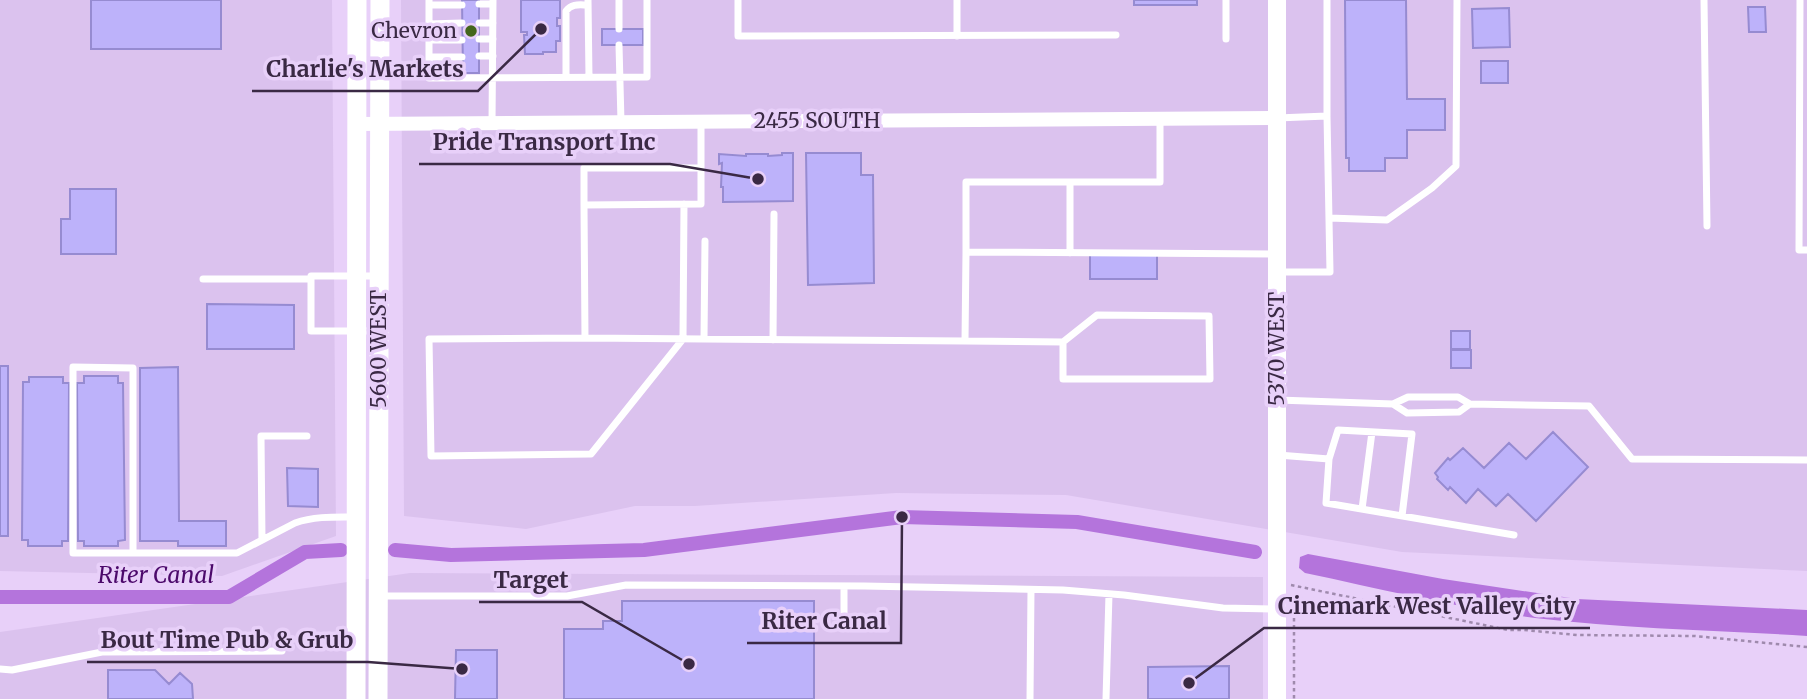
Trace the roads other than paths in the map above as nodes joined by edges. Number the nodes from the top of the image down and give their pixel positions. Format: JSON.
{"nodes":[{"id":1,"x":357,"y":0,"type":"edge"},
{"id":2,"x":380,"y":0,"type":"edge"},
{"id":3,"x":619,"y":0,"type":"edge"},
{"id":4,"x":647,"y":0,"type":"edge"},
{"id":5,"x":738,"y":0,"type":"edge"},
{"id":6,"x":957,"y":0,"type":"edge"},
{"id":7,"x":1226,"y":0,"type":"edge"},
{"id":8,"x":1277,"y":0,"type":"edge"},
{"id":9,"x":1327,"y":0,"type":"edge"},
{"id":10,"x":1457,"y":0,"type":"edge"},
{"id":11,"x":1704,"y":0,"type":"edge"},
{"id":12,"x":1800,"y":0,"type":"edge"},
{"id":13,"x":429,"y":2,"type":"edge"},
{"id":14,"x":493,"y":2,"type":"edge"},
{"id":15,"x":588,"y":3,"type":"edge"},
{"id":16,"x":479,"y":4,"type":"dead end"},
{"id":17,"x":463,"y":5,"type":"dead end"},
{"id":18,"x":463,"y":23,"type":"dead end"},
{"id":19,"x":479,"y":23,"type":"dead end"},
{"id":20,"x":493,"y":23,"type":"junction"},
{"id":21,"x":429,"y":24,"type":"junction"},
{"id":22,"x":620,"y":29,"type":"dead end"},
{"id":23,"x":1116,"y":35,"type":"dead end"},
{"id":24,"x":957,"y":36,"type":"junction"},
{"id":25,"x":479,"y":39,"type":"dead end"},
{"id":26,"x":493,"y":39,"type":"junction"},
{"id":27,"x":1226,"y":39,"type":"dead end"},
{"id":28,"x":429,"y":40,"type":"junction"},
{"id":29,"x":463,"y":40,"type":"dead end"},
{"id":30,"x":620,"y":45,"type":"dead end"},
{"id":31,"x":479,"y":56,"type":"dead end"},
{"id":32,"x":493,"y":56,"type":"junction"},
{"id":33,"x":429,"y":57,"type":"junction"},
{"id":34,"x":463,"y":57,"type":"dead end"},
{"id":35,"x":566,"y":77,"type":"junction"},
{"id":36,"x":589,"y":77,"type":"junction"},
{"id":37,"x":621,"y":77,"type":"junction"},
{"id":38,"x":493,"y":78,"type":"junction"},
{"id":39,"x":1327,"y":116,"type":"junction"},
{"id":40,"x":1277,"y":118,"type":"junction"},
{"id":41,"x":1160,"y":119,"type":"junction"},
{"id":42,"x":621,"y":122,"type":"junction"},
{"id":43,"x":701,"y":122,"type":"junction"},
{"id":44,"x":492,"y":123,"type":"junction"},
{"id":45,"x":357,"y":124,"type":"junction"},
{"id":46,"x":380,"y":124,"type":"junction"},
{"id":47,"x":701,"y":168,"type":"junction"},
{"id":48,"x":1069,"y":182,"type":"junction"},
{"id":49,"x":684,"y":204,"type":"junction"},
{"id":50,"x":584,"y":205,"type":"junction"},
{"id":51,"x":774,"y":214,"type":"dead end"},
{"id":52,"x":1329,"y":218,"type":"junction"},
{"id":53,"x":1707,"y":226,"type":"dead end"},
{"id":54,"x":705,"y":241,"type":"dead end"},
{"id":55,"x":1807,"y":250,"type":"edge"},
{"id":56,"x":966,"y":253,"type":"junction"},
{"id":57,"x":1070,"y":253,"type":"junction"},
{"id":58,"x":1277,"y":254,"type":"junction"},
{"id":59,"x":1277,"y":272,"type":"junction"},
{"id":60,"x":357,"y":276,"type":"junction"},
{"id":61,"x":379,"y":276,"type":"junction"},
{"id":62,"x":203,"y":279,"type":"dead end"},
{"id":63,"x":311,"y":279,"type":"junction"},
{"id":64,"x":357,"y":330,"type":"junction"},
{"id":65,"x":379,"y":331,"type":"junction"},
{"id":66,"x":584,"y":338,"type":"junction"},
{"id":67,"x":683,"y":339,"type":"junction"},
{"id":68,"x":704,"y":339,"type":"junction"},
{"id":69,"x":773,"y":340,"type":"junction"},
{"id":70,"x":965,"y":341,"type":"junction"},
{"id":71,"x":1063,"y":342,"type":"junction"},
{"id":72,"x":1277,"y":400,"type":"junction"},
{"id":73,"x":1393,"y":404,"type":"junction"},
{"id":74,"x":1470,"y":404,"type":"junction"},
{"id":75,"x":1372,"y":432,"type":"junction"},
{"id":76,"x":307,"y":436,"type":"dead end"},
{"id":77,"x":1277,"y":454,"type":"junction"},
{"id":78,"x":1329,"y":460,"type":"junction"},
{"id":79,"x":1807,"y":460,"type":"edge"},
{"id":80,"x":1362,"y":509,"type":"junction"},
{"id":81,"x":1402,"y":516,"type":"junction"},
{"id":82,"x":356,"y":517,"type":"junction"},
{"id":83,"x":1514,"y":535,"type":"dead end"},
{"id":84,"x":262,"y":540,"type":"junction"},
{"id":85,"x":133,"y":553,"type":"junction"},
{"id":86,"x":844,"y":586,"type":"junction"},
{"id":87,"x":1031,"y":590,"type":"junction"},
{"id":88,"x":1109,"y":594,"type":"junction"},
{"id":89,"x":378,"y":596,"type":"junction"},
{"id":90,"x":1285,"y":610,"type":"junction"},
{"id":91,"x":844,"y":618,"type":"dead end"},
{"id":92,"x":282,"y":651,"type":"dead end"},
{"id":93,"x":0,"y":669,"type":"edge"},
{"id":94,"x":356,"y":699,"type":"edge"},
{"id":95,"x":378,"y":699,"type":"edge"},
{"id":96,"x":1030,"y":699,"type":"edge"},
{"id":97,"x":1107,"y":699,"type":"edge"},
{"id":98,"x":1277,"y":699,"type":"edge"}],
"edges":[{"from":1,"to":45,"type":"main road","name":"5600 WEST"},
{"from":2,"to":46,"type":"main road","name":"5600 WEST"},
{"from":3,"to":22,"type":"lane"},
{"from":4,"to":37,"type":"lane"},
{"from":5,"to":24,"type":"lane"},
{"from":6,"to":24,"type":"lane"},
{"from":7,"to":27,"type":"lane"},
{"from":8,"to":40,"type":"street","name":"5370 WEST"},
{"from":9,"to":39,"type":"lane"},
{"from":10,"to":52,"type":"lane"},
{"from":11,"to":53,"type":"lane"},
{"from":12,"to":55,"type":"lane"},
{"from":13,"to":17,"type":"lane"},
{"from":13,"to":21,"type":"lane"},
{"from":14,"to":16,"type":"lane"},
{"from":14,"to":20,"type":"lane"},
{"from":15,"to":35,"type":"lane"},
{"from":15,"to":36,"type":"lane"},
{"from":18,"to":21,"type":"lane"},
{"from":19,"to":20,"type":"lane"},
{"from":20,"to":26,"type":"lane"},
{"from":21,"to":28,"type":"lane"},
{"from":23,"to":24,"type":"lane"},
{"from":25,"to":26,"type":"lane"},
{"from":26,"to":32,"type":"lane"},
{"from":28,"to":29,"type":"lane"},
{"from":28,"to":33,"type":"lane"},
{"from":30,"to":37,"type":"lane"},
{"from":31,"to":32,"type":"lane"},
{"from":32,"to":38,"type":"lane"},
{"from":33,"to":34,"type":"lane"},
{"from":33,"to":38,"type":"lane"},
{"from":35,"to":36,"type":"lane"},
{"from":35,"to":38,"type":"lane"},
{"from":36,"to":37,"type":"lane"},
{"from":37,"to":42,"type":"lane"},
{"from":38,"to":44,"type":"lane"},
{"from":39,"to":40,"type":"lane"},
{"from":39,"to":52,"type":"lane"},
{"from":40,"to":41,"type":"street","name":"2455 SOUTH"},
{"from":40,"to":58,"type":"street","name":"5370 WEST"},
{"from":41,"to":43,"type":"street","name":"2455 SOUTH"},
{"from":41,"to":48,"type":"lane"},
{"from":42,"to":43,"type":"street","name":"2455 SOUTH"},
{"from":42,"to":44,"type":"street","name":"2455 SOUTH"},
{"from":43,"to":47,"type":"lane"},
{"from":44,"to":46,"type":"street","name":"2455 SOUTH"},
{"from":45,"to":46,"type":"street","name":"2455 SOUTH"},
{"from":45,"to":60,"type":"main road","name":"5600 WEST"},
{"from":46,"to":61,"type":"main road","name":"5600 WEST"},
{"from":47,"to":49,"type":"lane"},
{"from":47,"to":50,"type":"lane"},
{"from":48,"to":56,"type":"lane"},
{"from":48,"to":57,"type":"lane"},
{"from":49,"to":50,"type":"lane"},
{"from":49,"to":67,"type":"lane"},
{"from":50,"to":66,"type":"lane"},
{"from":51,"to":69,"type":"lane"},
{"from":52,"to":59,"type":"lane"},
{"from":54,"to":68,"type":"lane"},
{"from":56,"to":57,"type":"lane"},
{"from":56,"to":70,"type":"lane"},
{"from":57,"to":58,"type":"lane"},
{"from":58,"to":59,"type":"street","name":"5370 WEST"},
{"from":59,"to":72,"type":"street","name":"5370 WEST"},
{"from":60,"to":61,"type":"lane"},
{"from":60,"to":63,"type":"lane"},
{"from":60,"to":64,"type":"main road","name":"5600 WEST"},
{"from":61,"to":65,"type":"main road","name":"5600 WEST"},
{"from":62,"to":63,"type":"lane"},
{"from":63,"to":64,"type":"lane"},
{"from":64,"to":65,"type":"lane"},
{"from":64,"to":82,"type":"main road","name":"5600 WEST"},
{"from":65,"to":89,"type":"main road","name":"5600 WEST"},
{"from":66,"to":67,"type":"lane"},
{"from":66,"to":67,"type":"lane"},
{"from":67,"to":68,"type":"lane"},
{"from":68,"to":69,"type":"lane"},
{"from":69,"to":70,"type":"lane"},
{"from":70,"to":71,"type":"lane"},
{"from":71,"to":71,"type":"lane"},
{"from":72,"to":73,"type":"lane"},
{"from":72,"to":77,"type":"street","name":"5370 WEST"},
{"from":73,"to":74,"type":"lane"},
{"from":73,"to":74,"type":"lane"},
{"from":74,"to":79,"type":"lane"},
{"from":75,"to":78,"type":"lane"},
{"from":75,"to":80,"type":"lane"},
{"from":75,"to":81,"type":"lane"},
{"from":76,"to":84,"type":"lane"},
{"from":77,"to":78,"type":"lane"},
{"from":77,"to":90,"type":"street","name":"5370 WEST"},
{"from":78,"to":80,"type":"lane"},
{"from":80,"to":81,"type":"lane"},
{"from":81,"to":83,"type":"lane"},
{"from":82,"to":84,"type":"lane"},
{"from":82,"to":94,"type":"main road","name":"5600 WEST"},
{"from":84,"to":85,"type":"lane"},
{"from":85,"to":85,"type":"lane"},
{"from":86,"to":87,"type":"lane"},
{"from":86,"to":89,"type":"lane"},
{"from":86,"to":91,"type":"lane"},
{"from":87,"to":88,"type":"lane"},
{"from":87,"to":96,"type":"lane"},
{"from":88,"to":90,"type":"lane"},
{"from":88,"to":97,"type":"lane"},
{"from":89,"to":95,"type":"main road","name":"5600 WEST"},
{"from":90,"to":98,"type":"street","name":"5370 WEST"},
{"from":92,"to":93,"type":"lane"}]}
